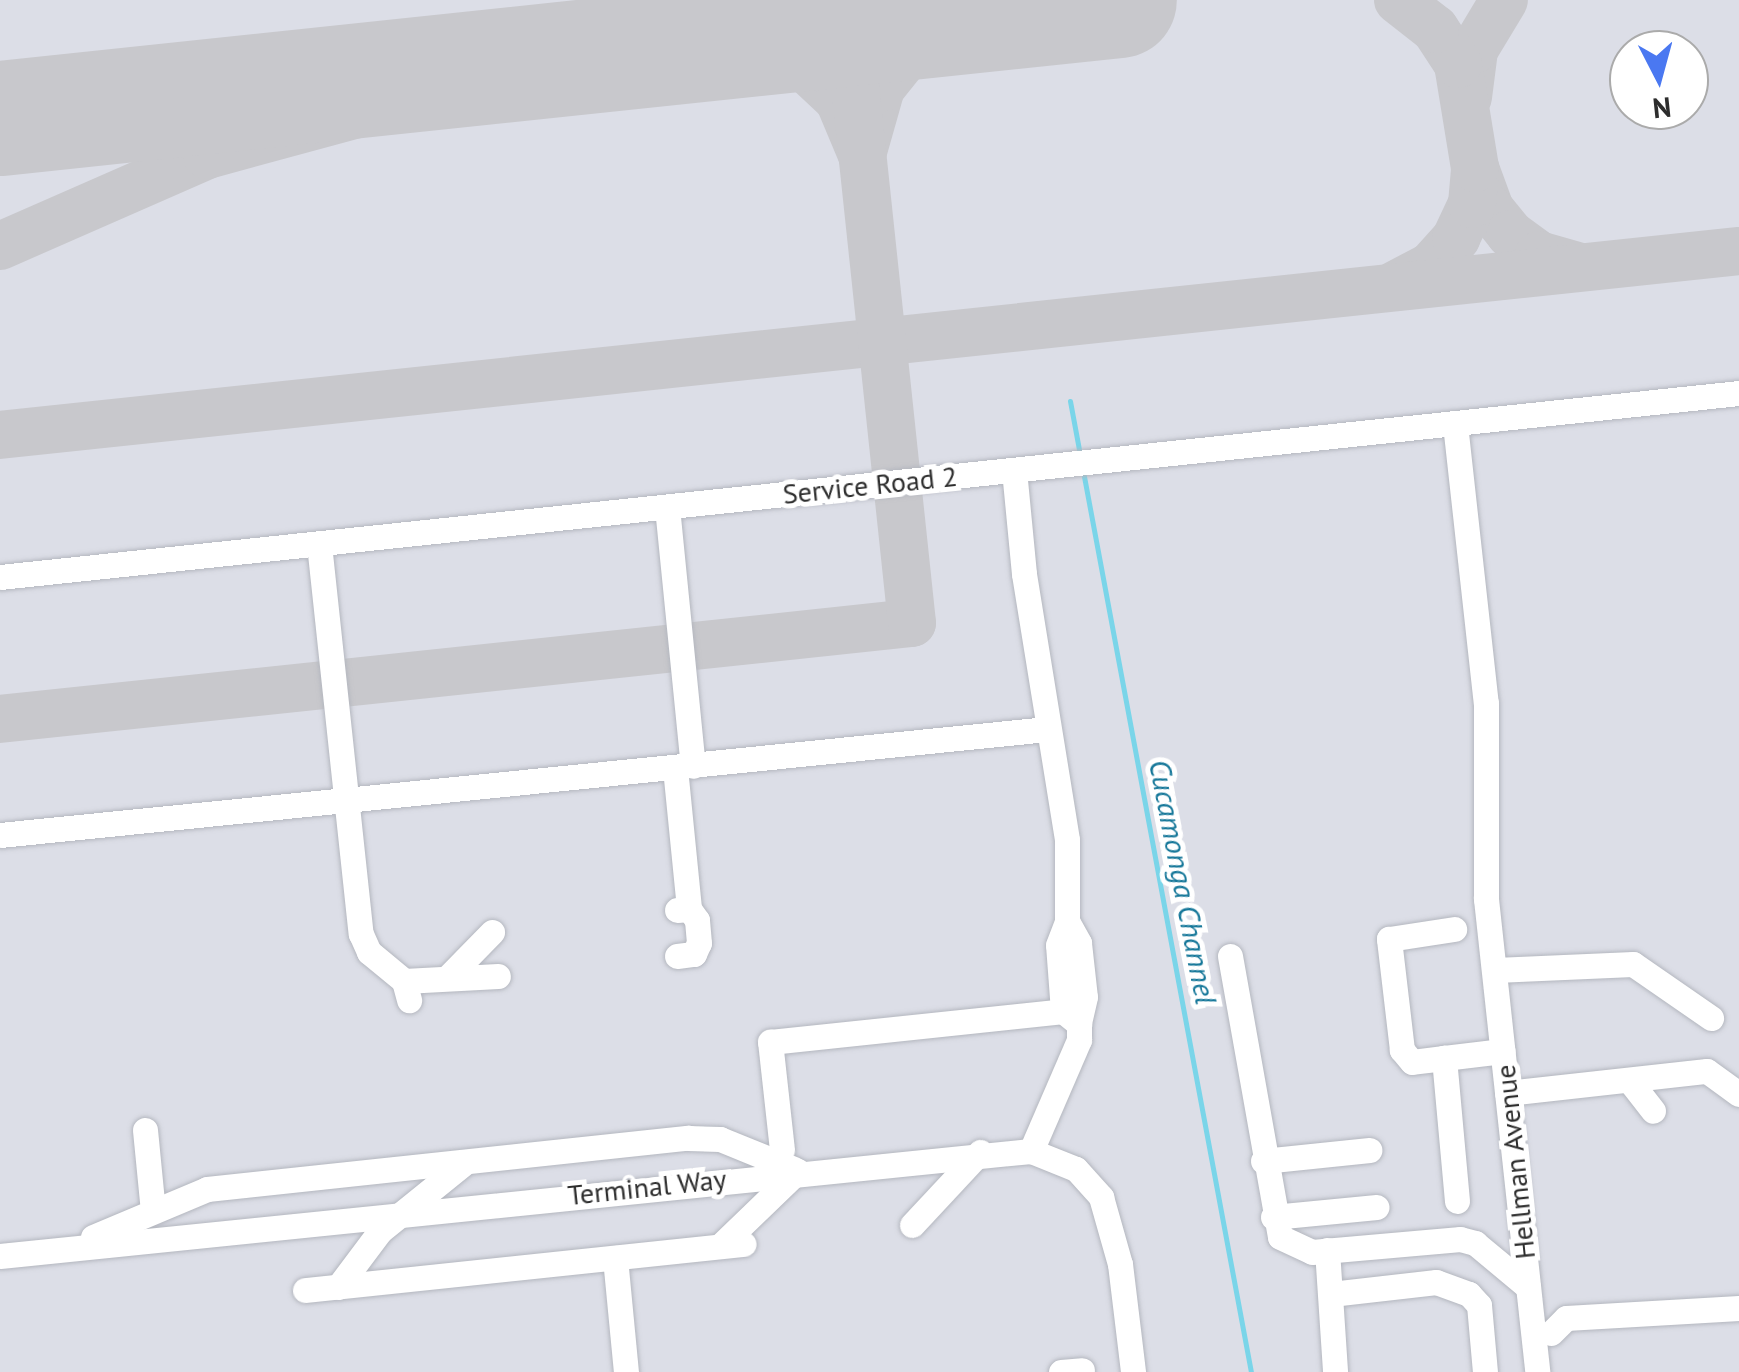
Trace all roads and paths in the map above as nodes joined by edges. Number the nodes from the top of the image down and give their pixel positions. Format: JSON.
{"nodes":[{"id":1,"x":1739,"y":393,"type":"edge"},
{"id":2,"x":1455,"y":424,"type":"junction"},
{"id":3,"x":1014,"y":470,"type":"junction"},
{"id":4,"x":667,"y":507,"type":"junction"},
{"id":5,"x":319,"y":544,"type":"junction"},
{"id":6,"x":0,"y":577,"type":"edge"},
{"id":7,"x":1048,"y":729,"type":"junction"},
{"id":8,"x":684,"y":767,"type":"junction"},
{"id":9,"x":347,"y":801,"type":"junction"},
{"id":10,"x":0,"y":835,"type":"edge"},
{"id":11,"x":1454,"y":928,"type":"dead end"},
{"id":12,"x":677,"y":956,"type":"dead end"},
{"id":13,"x":1230,"y":956,"type":"dead end"},
{"id":14,"x":1494,"y":961,"type":"junction"},
{"id":15,"x":448,"y":977,"type":"junction"},
{"id":16,"x":1071,"y":1018,"type":"junction"},
{"id":17,"x":1710,"y":1018,"type":"dead end"},
{"id":18,"x":1503,"y":1051,"type":"junction"},
{"id":19,"x":1444,"y":1058,"type":"junction"},
{"id":20,"x":1629,"y":1080,"type":"junction"},
{"id":21,"x":1508,"y":1094,"type":"junction"},
{"id":22,"x":1739,"y":1094,"type":"edge"},
{"id":23,"x":1653,"y":1111,"type":"dead end"},
{"id":24,"x":145,"y":1130,"type":"dead end"},
{"id":25,"x":738,"y":1147,"type":"junction"},
{"id":26,"x":782,"y":1150,"type":"junction"},
{"id":27,"x":1369,"y":1150,"type":"dead end"},
{"id":28,"x":1032,"y":1151,"type":"junction"},
{"id":29,"x":980,"y":1152,"type":"junction"},
{"id":30,"x":904,"y":1160,"type":"junction"},
{"id":31,"x":1263,"y":1161,"type":"junction"},
{"id":32,"x":468,"y":1162,"type":"junction"},
{"id":33,"x":798,"y":1171,"type":"junction"},
{"id":34,"x":1458,"y":1201,"type":"dead end"},
{"id":35,"x":1377,"y":1208,"type":"dead end"},
{"id":36,"x":154,"y":1211,"type":"junction"},
{"id":37,"x":399,"y":1214,"type":"junction"},
{"id":38,"x":1273,"y":1218,"type":"junction"},
{"id":39,"x":912,"y":1224,"type":"dead end"},
{"id":40,"x":744,"y":1244,"type":"dead end"},
{"id":41,"x":718,"y":1247,"type":"junction"},
{"id":42,"x":57,"y":1250,"type":"junction"},
{"id":43,"x":1327,"y":1250,"type":"junction"},
{"id":44,"x":0,"y":1256,"type":"edge"},
{"id":45,"x":615,"y":1258,"type":"junction"},
{"id":46,"x":338,"y":1287,"type":"junction"},
{"id":47,"x":1528,"y":1287,"type":"junction"},
{"id":48,"x":305,"y":1290,"type":"dead end"},
{"id":49,"x":1330,"y":1294,"type":"junction"},
{"id":50,"x":1739,"y":1308,"type":"edge"},
{"id":51,"x":1542,"y":1334,"type":"junction"},
{"id":52,"x":1132,"y":1370,"type":"edge"},
{"id":53,"x":627,"y":1371,"type":"edge"},
{"id":54,"x":1335,"y":1372,"type":"edge"},
{"id":55,"x":1485,"y":1372,"type":"edge"},
{"id":56,"x":1537,"y":1372,"type":"edge"}],
"edges":[{"from":1,"to":2,"type":"street","name":"Service Road 2"},
{"from":2,"to":3,"type":"street","name":"Service Road 2"},
{"from":2,"to":14,"type":"street","name":"Hellman Avenue"},
{"from":3,"to":4,"type":"street","name":"Service Road 2"},
{"from":3,"to":7,"type":"street"},
{"from":4,"to":5,"type":"street","name":"Service Road 2"},
{"from":4,"to":8,"type":"street"},
{"from":5,"to":6,"type":"street","name":"Service Road 2"},
{"from":5,"to":9,"type":"street"},
{"from":7,"to":8,"type":"street"},
{"from":7,"to":16,"type":"street"},
{"from":8,"to":9,"type":"street"},
{"from":8,"to":12,"type":"street"},
{"from":9,"to":10,"type":"street"},
{"from":9,"to":15,"type":"street"},
{"from":11,"to":19,"type":"street"},
{"from":13,"to":31,"type":"street"},
{"from":14,"to":17,"type":"street"},
{"from":14,"to":18,"type":"street","name":"Hellman Avenue"},
{"from":15,"to":15,"type":"street"},
{"from":16,"to":26,"type":"street"},
{"from":16,"to":28,"type":"street"},
{"from":18,"to":19,"type":"street"},
{"from":18,"to":21,"type":"street","name":"Hellman Avenue"},
{"from":19,"to":34,"type":"street"},
{"from":20,"to":21,"type":"street"},
{"from":20,"to":22,"type":"street"},
{"from":20,"to":23,"type":"street"},
{"from":21,"to":47,"type":"street","name":"Hellman Avenue"},
{"from":24,"to":36,"type":"street"},
{"from":25,"to":26,"type":"street"},
{"from":25,"to":32,"type":"street"},
{"from":25,"to":33,"type":"street"},
{"from":26,"to":30,"type":"street"},
{"from":27,"to":31,"type":"street"},
{"from":28,"to":29,"type":"street","name":"Terminal Way"},
{"from":28,"to":52,"type":"street","name":"Terminal Way"},
{"from":29,"to":30,"type":"street","name":"Terminal Way"},
{"from":29,"to":39,"type":"street"},
{"from":30,"to":33,"type":"street","name":"Terminal Way"},
{"from":31,"to":38,"type":"street"},
{"from":32,"to":36,"type":"street"},
{"from":32,"to":37,"type":"street"},
{"from":33,"to":37,"type":"street","name":"Terminal Way"},
{"from":33,"to":41,"type":"street"},
{"from":35,"to":38,"type":"street"},
{"from":36,"to":42,"type":"street"},
{"from":37,"to":42,"type":"street","name":"Terminal Way"},
{"from":37,"to":46,"type":"street"},
{"from":38,"to":43,"type":"street"},
{"from":40,"to":41,"type":"street"},
{"from":41,"to":45,"type":"street"},
{"from":42,"to":44,"type":"street","name":"Terminal Way"},
{"from":43,"to":47,"type":"street"},
{"from":43,"to":49,"type":"street"},
{"from":45,"to":46,"type":"street"},
{"from":45,"to":53,"type":"street"},
{"from":46,"to":48,"type":"street"},
{"from":47,"to":51,"type":"street","name":"Hellman Avenue"},
{"from":49,"to":54,"type":"street"},
{"from":49,"to":55,"type":"street"},
{"from":50,"to":51,"type":"street"},
{"from":51,"to":56,"type":"street","name":"Hellman Avenue"}]}
